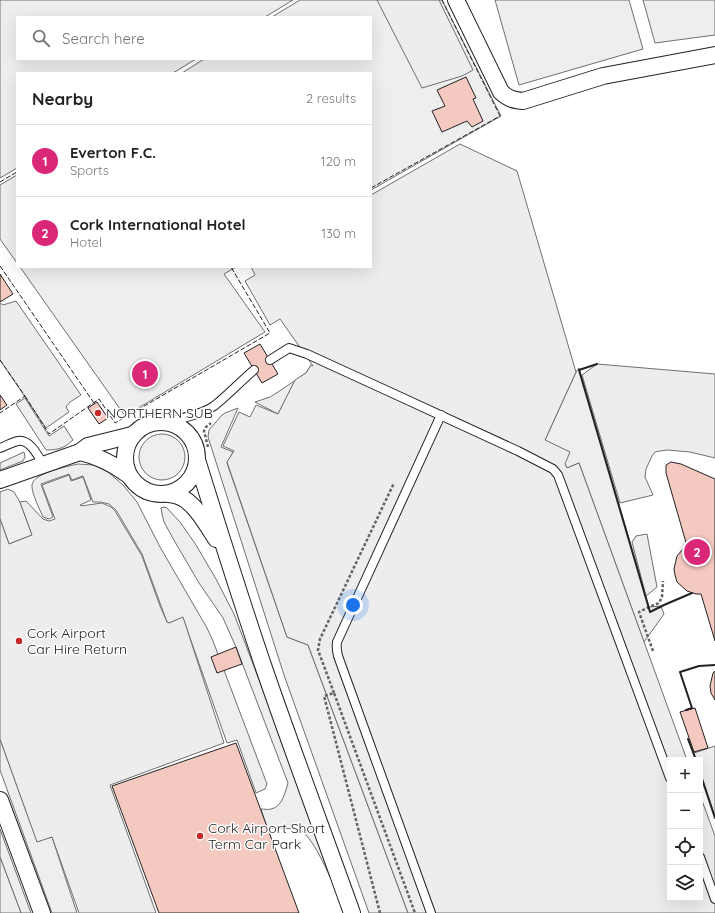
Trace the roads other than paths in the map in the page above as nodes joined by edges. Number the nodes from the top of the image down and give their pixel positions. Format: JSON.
{"nodes":[{"id":1,"x":456,"y":0,"type":"edge"},
{"id":2,"x":715,"y":55,"type":"edge"},
{"id":3,"x":270,"y":360,"type":"dead end"},
{"id":4,"x":254,"y":370,"type":"dead end"},
{"id":5,"x":441,"y":415,"type":"junction"},
{"id":6,"x":166,"y":422,"type":"junction"},
{"id":7,"x":132,"y":435,"type":"junction"},
{"id":8,"x":0,"y":448,"type":"edge"},
{"id":9,"x":80,"y":452,"type":"junction"},
{"id":10,"x":197,"y":460,"type":"junction"},
{"id":11,"x":43,"y":464,"type":"junction"},
{"id":12,"x":127,"y":474,"type":"junction"},
{"id":13,"x":0,"y":480,"type":"edge"},
{"id":14,"x":168,"y":494,"type":"junction"},
{"id":15,"x":227,"y":555,"type":"junction"},
{"id":16,"x":667,"y":770,"type":"edge"},
{"id":17,"x":0,"y":800,"type":"edge"},
{"id":18,"x":703,"y":865,"type":"edge"},
{"id":19,"x":715,"y":899,"type":"edge"},
{"id":20,"x":42,"y":913,"type":"edge"},
{"id":21,"x":352,"y":913,"type":"edge"},
{"id":22,"x":431,"y":913,"type":"edge"}],
"edges":[{"from":1,"to":2,"type":"street"},
{"from":3,"to":5,"type":"lane"},
{"from":4,"to":6,"type":"lane"},
{"from":5,"to":16,"type":"lane"},
{"from":5,"to":22,"type":"lane"},
{"from":6,"to":7,"type":"street"},
{"from":6,"to":10,"type":"street"},
{"from":7,"to":9,"type":"street"},
{"from":7,"to":12,"type":"street"},
{"from":8,"to":11,"type":"lane"},
{"from":9,"to":11,"type":"street"},
{"from":9,"to":12,"type":"street"},
{"from":10,"to":14,"type":"street"},
{"from":10,"to":15,"type":"street"},
{"from":11,"to":13,"type":"street"},
{"from":12,"to":14,"type":"street"},
{"from":14,"to":15,"type":"street"},
{"from":15,"to":21,"type":"street"},
{"from":17,"to":20,"type":"street"},
{"from":18,"to":19,"type":"lane"}]}
